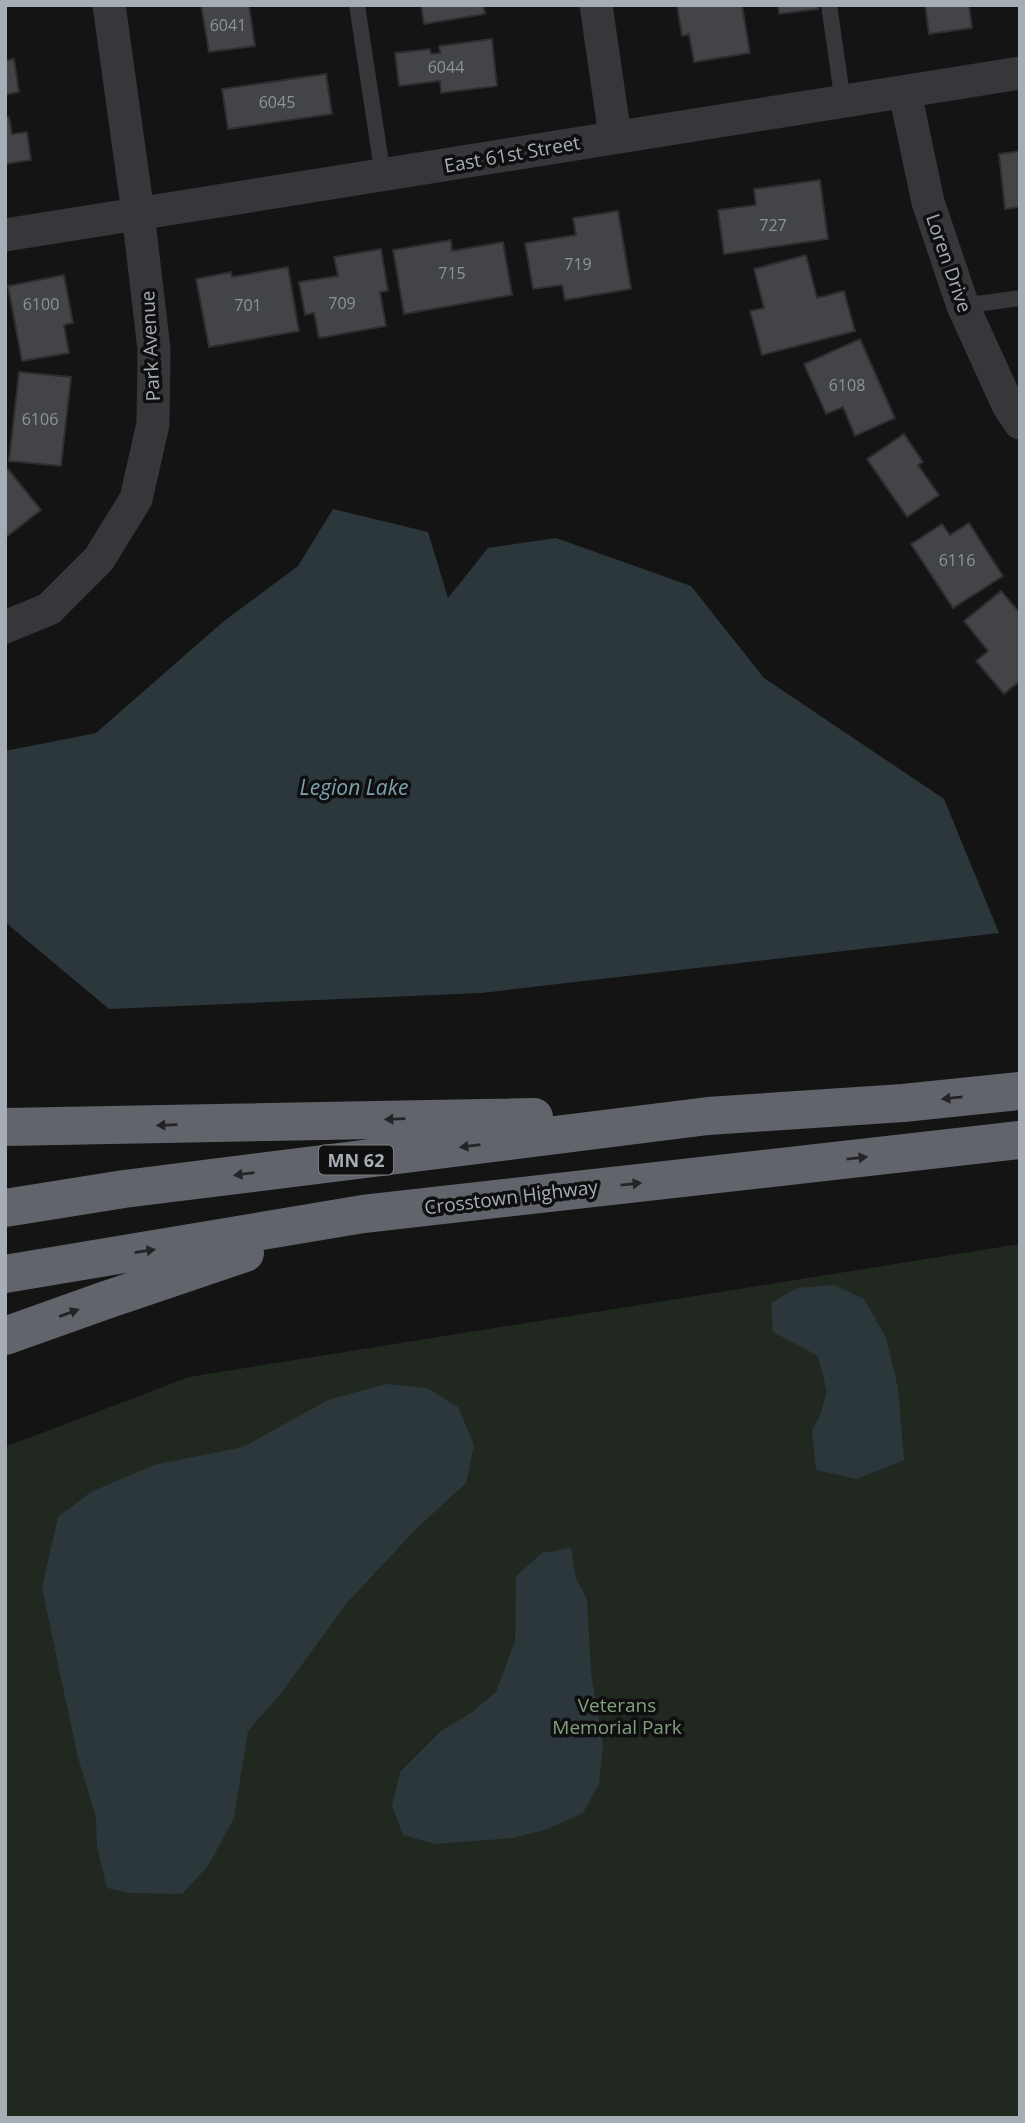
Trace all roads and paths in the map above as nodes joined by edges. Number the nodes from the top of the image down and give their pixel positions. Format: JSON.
{"nodes":[{"id":1,"x":109,"y":5,"type":"edge"},
{"id":2,"x":358,"y":5,"type":"edge"},
{"id":3,"x":597,"y":5,"type":"edge"},
{"id":4,"x":829,"y":5,"type":"edge"},
{"id":5,"x":1020,"y":73,"type":"edge"},
{"id":6,"x":905,"y":93,"type":"junction"},
{"id":7,"x":842,"y":102,"type":"junction"},
{"id":8,"x":615,"y":136,"type":"junction"},
{"id":9,"x":383,"y":176,"type":"junction"},
{"id":10,"x":138,"y":213,"type":"junction"},
{"id":11,"x":5,"y":235,"type":"edge"},
{"id":12,"x":1020,"y":298,"type":"edge"},
{"id":13,"x":963,"y":306,"type":"junction"},
{"id":14,"x":1020,"y":423,"type":"edge"},
{"id":15,"x":5,"y":627,"type":"edge"},
{"id":16,"x":1020,"y":1091,"type":"edge"},
{"id":17,"x":708,"y":1116,"type":"junction"},
{"id":18,"x":5,"y":1128,"type":"edge"},
{"id":19,"x":1020,"y":1140,"type":"edge"},
{"id":20,"x":5,"y":1208,"type":"edge"},
{"id":21,"x":363,"y":1214,"type":"junction"},
{"id":22,"x":5,"y":1274,"type":"edge"},
{"id":23,"x":5,"y":1336,"type":"edge"}],
"edges":[{"from":1,"to":10,"type":"street","name":"Park Avenue"},
{"from":2,"to":9,"type":"lane"},
{"from":3,"to":8,"type":"street"},
{"from":4,"to":7,"type":"lane"},
{"from":5,"to":6,"type":"street","name":"East 61st Street"},
{"from":6,"to":7,"type":"street","name":"East 61st Street"},
{"from":6,"to":13,"type":"street","name":"Loren Drive"},
{"from":7,"to":8,"type":"street","name":"East 61st Street"},
{"from":8,"to":9,"type":"street","name":"East 61st Street"},
{"from":9,"to":10,"type":"street","name":"East 61st Street"},
{"from":10,"to":11,"type":"street","name":"East 61st Street"},
{"from":10,"to":15,"type":"street","name":"Park Avenue"},
{"from":12,"to":13,"type":"lane"},
{"from":13,"to":14,"type":"street","name":"Loren Drive"},
{"from":16,"to":17,"type":"highway","number":"MN 62","one_way":true},
{"from":17,"to":18,"type":"highway","one_way":true},
{"from":17,"to":20,"type":"highway","number":"MN 62","one_way":true},
{"from":21,"to":19,"type":"highway","name":"Crosstown Highway","one_way":true},
{"from":22,"to":21,"type":"highway","name":"Crosstown Highway","one_way":true},
{"from":23,"to":21,"type":"highway","one_way":true}]}
